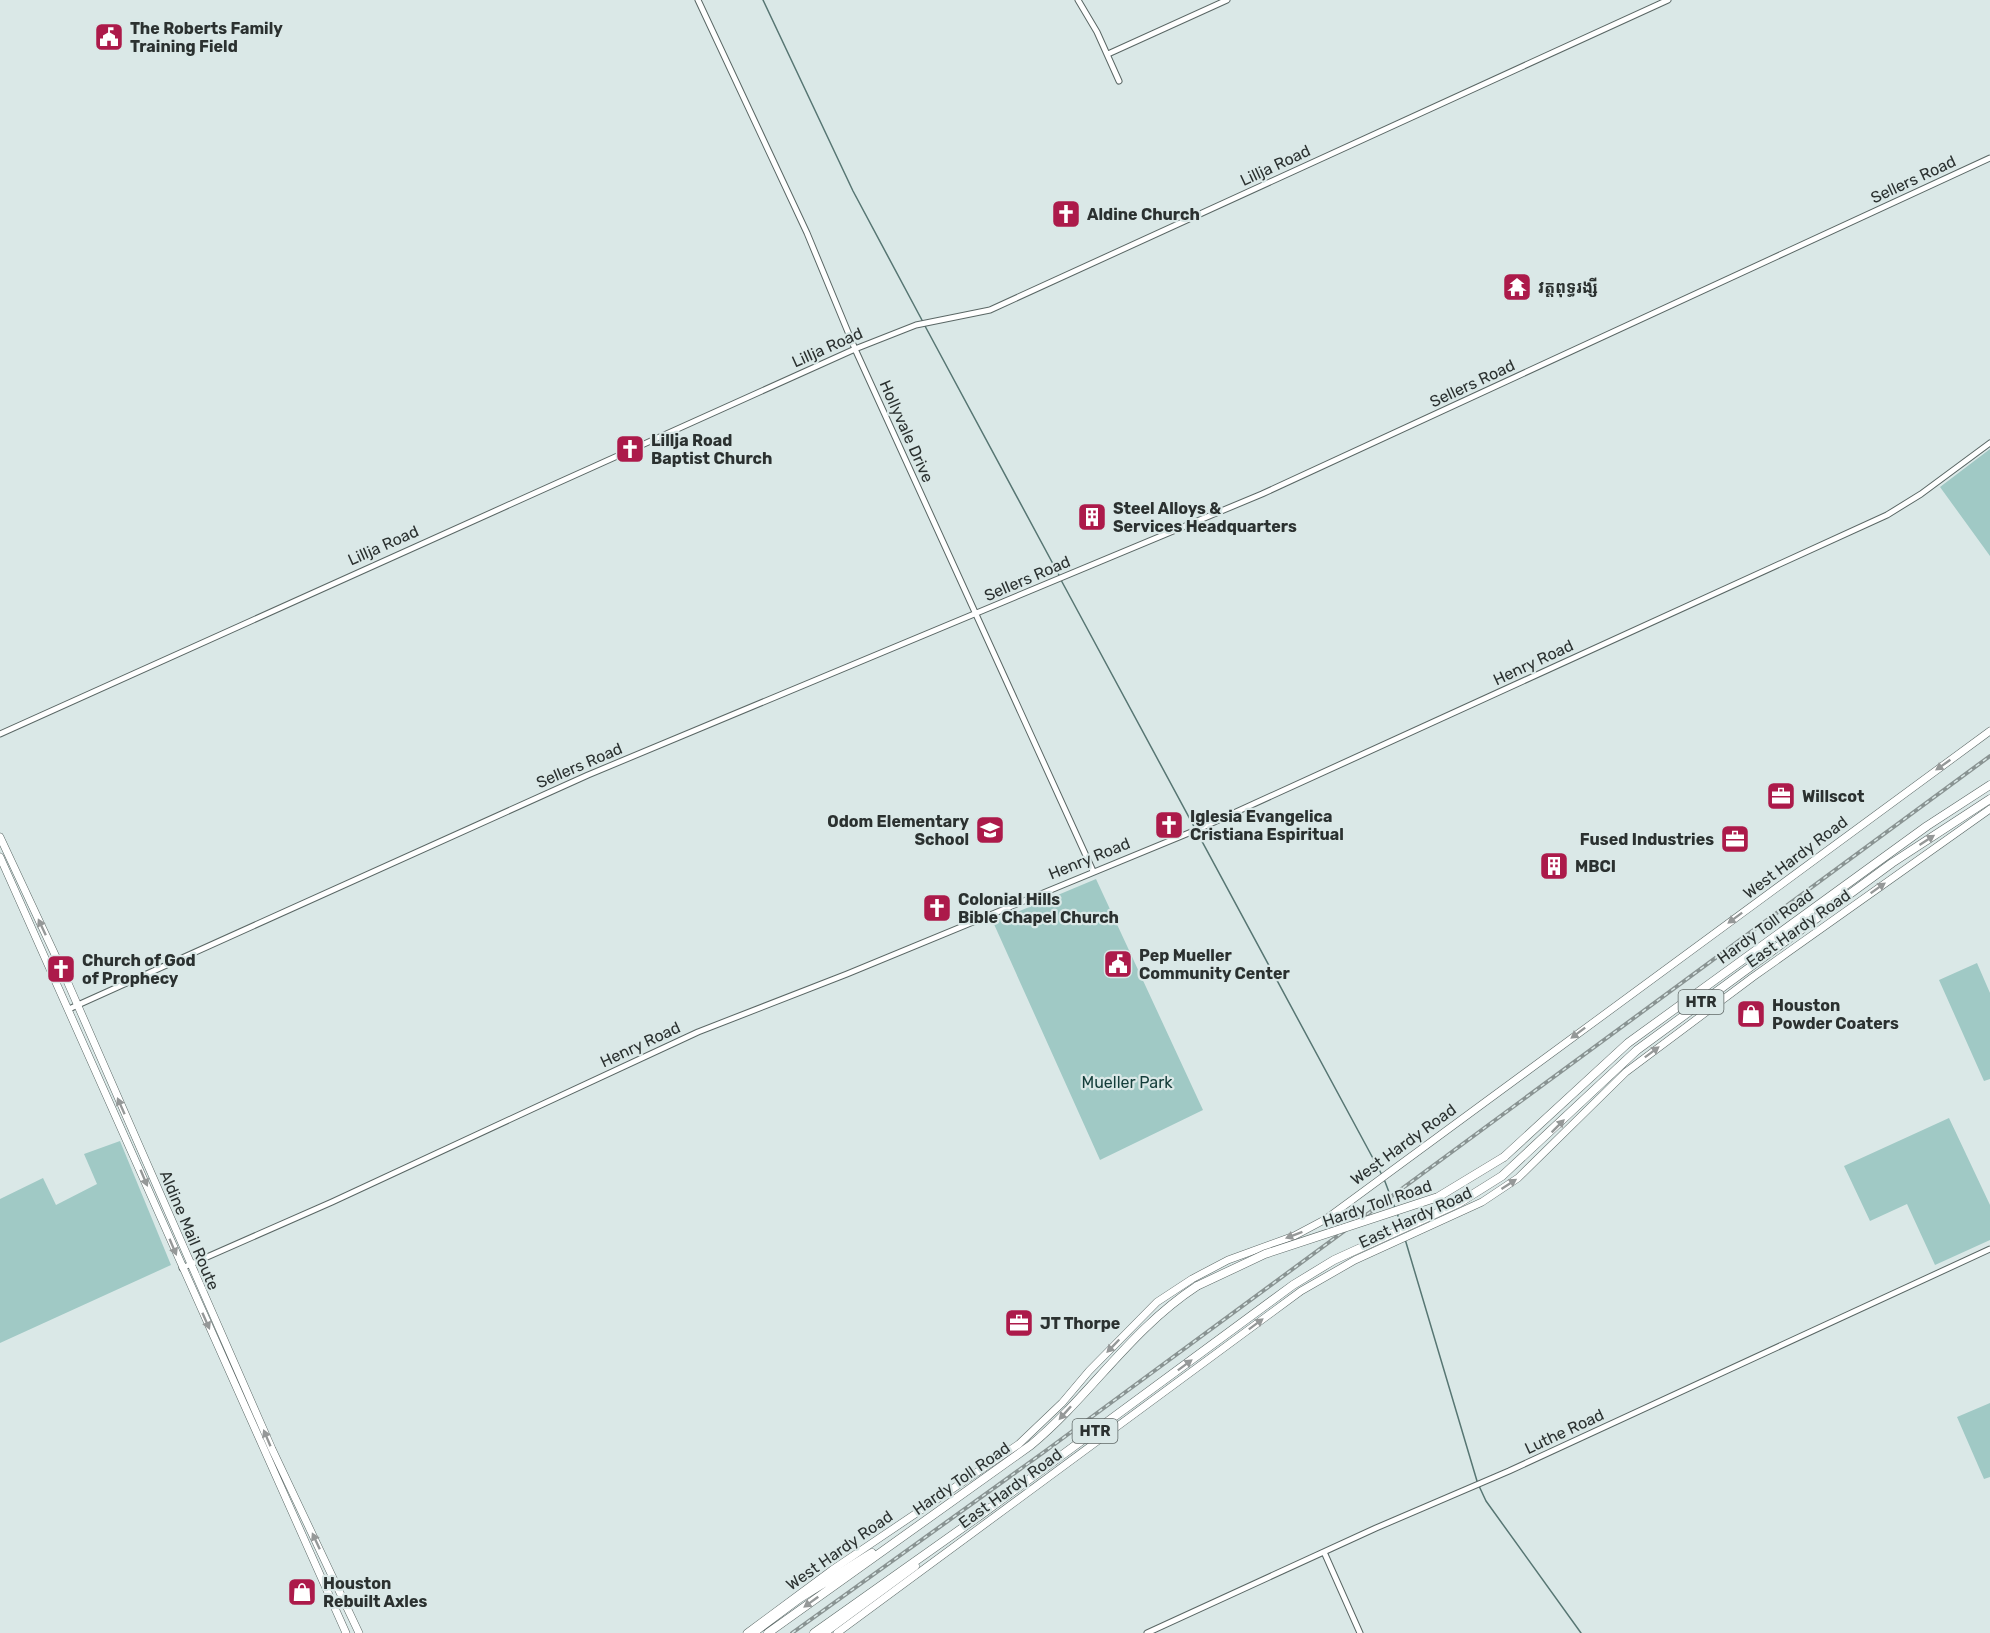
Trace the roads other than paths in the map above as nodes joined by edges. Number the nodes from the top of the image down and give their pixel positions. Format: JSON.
{"nodes":[{"id":1,"x":698,"y":0,"type":"edge"},
{"id":2,"x":1078,"y":0,"type":"edge"},
{"id":3,"x":1227,"y":0,"type":"edge"},
{"id":4,"x":1668,"y":0,"type":"edge"},
{"id":5,"x":1108,"y":54,"type":"junction"},
{"id":6,"x":1119,"y":81,"type":"dead end"},
{"id":7,"x":1990,"y":158,"type":"edge"},
{"id":8,"x":855,"y":349,"type":"junction"},
{"id":9,"x":1990,"y":443,"type":"edge"},
{"id":10,"x":975,"y":614,"type":"junction"},
{"id":11,"x":1990,"y":731,"type":"edge"},
{"id":12,"x":0,"y":734,"type":"edge"},
{"id":13,"x":1990,"y":785,"type":"edge"},
{"id":14,"x":1990,"y":800,"type":"edge"},
{"id":15,"x":1990,"y":809,"type":"edge"},
{"id":16,"x":0,"y":837,"type":"edge"},
{"id":17,"x":0,"y":857,"type":"edge"},
{"id":18,"x":1093,"y":871,"type":"junction"},
{"id":19,"x":73,"y":1007,"type":"junction"},
{"id":20,"x":132,"y":1141,"type":"junction"},
{"id":21,"x":1990,"y":1248,"type":"edge"},
{"id":22,"x":190,"y":1264,"type":"junction"},
{"id":23,"x":182,"y":1268,"type":"junction"},
{"id":24,"x":221,"y":1344,"type":"junction"},
{"id":25,"x":260,"y":1420,"type":"junction"},
{"id":26,"x":252,"y":1425,"type":"junction"},
{"id":27,"x":293,"y":1490,"type":"junction"},
{"id":28,"x":283,"y":1495,"type":"junction"},
{"id":29,"x":982,"y":1514,"type":"junction"},
{"id":30,"x":892,"y":1543,"type":"junction"},
{"id":31,"x":1324,"y":1552,"type":"junction"},
{"id":32,"x":346,"y":1633,"type":"edge"},
{"id":33,"x":359,"y":1633,"type":"edge"},
{"id":34,"x":747,"y":1633,"type":"edge"},
{"id":35,"x":753,"y":1633,"type":"edge"},
{"id":36,"x":768,"y":1633,"type":"edge"},
{"id":37,"x":814,"y":1633,"type":"edge"},
{"id":38,"x":824,"y":1633,"type":"edge"},
{"id":39,"x":837,"y":1633,"type":"edge"},
{"id":40,"x":1147,"y":1633,"type":"edge"},
{"id":41,"x":1360,"y":1633,"type":"edge"}],
"edges":[{"from":1,"to":8,"type":"street","name":"Hollyvale Drive"},
{"from":2,"to":5,"type":"street"},
{"from":3,"to":5,"type":"street"},
{"from":4,"to":8,"type":"street","name":"Lillja Road"},
{"from":5,"to":6,"type":"street"},
{"from":7,"to":10,"type":"street","name":"Sellers Road"},
{"from":8,"to":10,"type":"street","name":"Hollyvale Drive"},
{"from":8,"to":12,"type":"street","name":"Lillja Road"},
{"from":9,"to":18,"type":"street","name":"Henry Road"},
{"from":10,"to":18,"type":"street","name":"Hollyvale Drive"},
{"from":10,"to":19,"type":"street","name":"Sellers Road"},
{"from":11,"to":34,"type":"main road","name":"West Hardy Road","one_way":true},
{"from":13,"to":30,"type":"highway","name":"Hardy Toll Road","number":"HTR","one_way":true,"bridge":true},
{"from":29,"to":14,"type":"highway","name":"Hardy Toll Road","number":"HTR","one_way":true},
{"from":39,"to":15,"type":"main road","name":"East Hardy Road","one_way":true},
{"from":19,"to":16,"type":"main road","name":"Aldine Mail Route","one_way":true},
{"from":17,"to":19,"type":"main road","name":"Aldine Mail Route"},
{"from":18,"to":22,"type":"street","name":"Henry Road"},
{"from":19,"to":20,"type":"main road","name":"Aldine Mail Route"},
{"from":20,"to":22,"type":"main road","name":"Aldine Mail Route"},
{"from":20,"to":23,"type":"main road","name":"Aldine Mail Route","one_way":true},
{"from":21,"to":31,"type":"street","name":"Luthe Road"},
{"from":22,"to":23,"type":"street","name":"Henry Road"},
{"from":22,"to":24,"type":"main road","name":"Aldine Mail Route"},
{"from":23,"to":24,"type":"main road","name":"Aldine Mail Route","one_way":true},
{"from":24,"to":25,"type":"main road","name":"Aldine Mail Route"},
{"from":24,"to":26,"type":"main road","name":"Aldine Mail Route"},
{"from":25,"to":26,"type":"main road"},
{"from":27,"to":25,"type":"main road","name":"Aldine Mail Route","one_way":true},
{"from":26,"to":28,"type":"main road","name":"Aldine Mail Route"},
{"from":27,"to":28,"type":"main road"},
{"from":33,"to":27,"type":"main road","name":"Aldine Mail Route","one_way":true},
{"from":28,"to":32,"type":"main road","name":"Aldine Mail Route"},
{"from":29,"to":37,"type":"highway","name":"Hardy Toll Road","number":"HTR"},
{"from":29,"to":38,"type":"highway"},
{"from":30,"to":35,"type":"highway"},
{"from":30,"to":36,"type":"highway","name":"Hardy Toll Road","number":"HTR","one_way":true},
{"from":31,"to":40,"type":"street","name":"Luthe Road"},
{"from":31,"to":41,"type":"street"}]}
